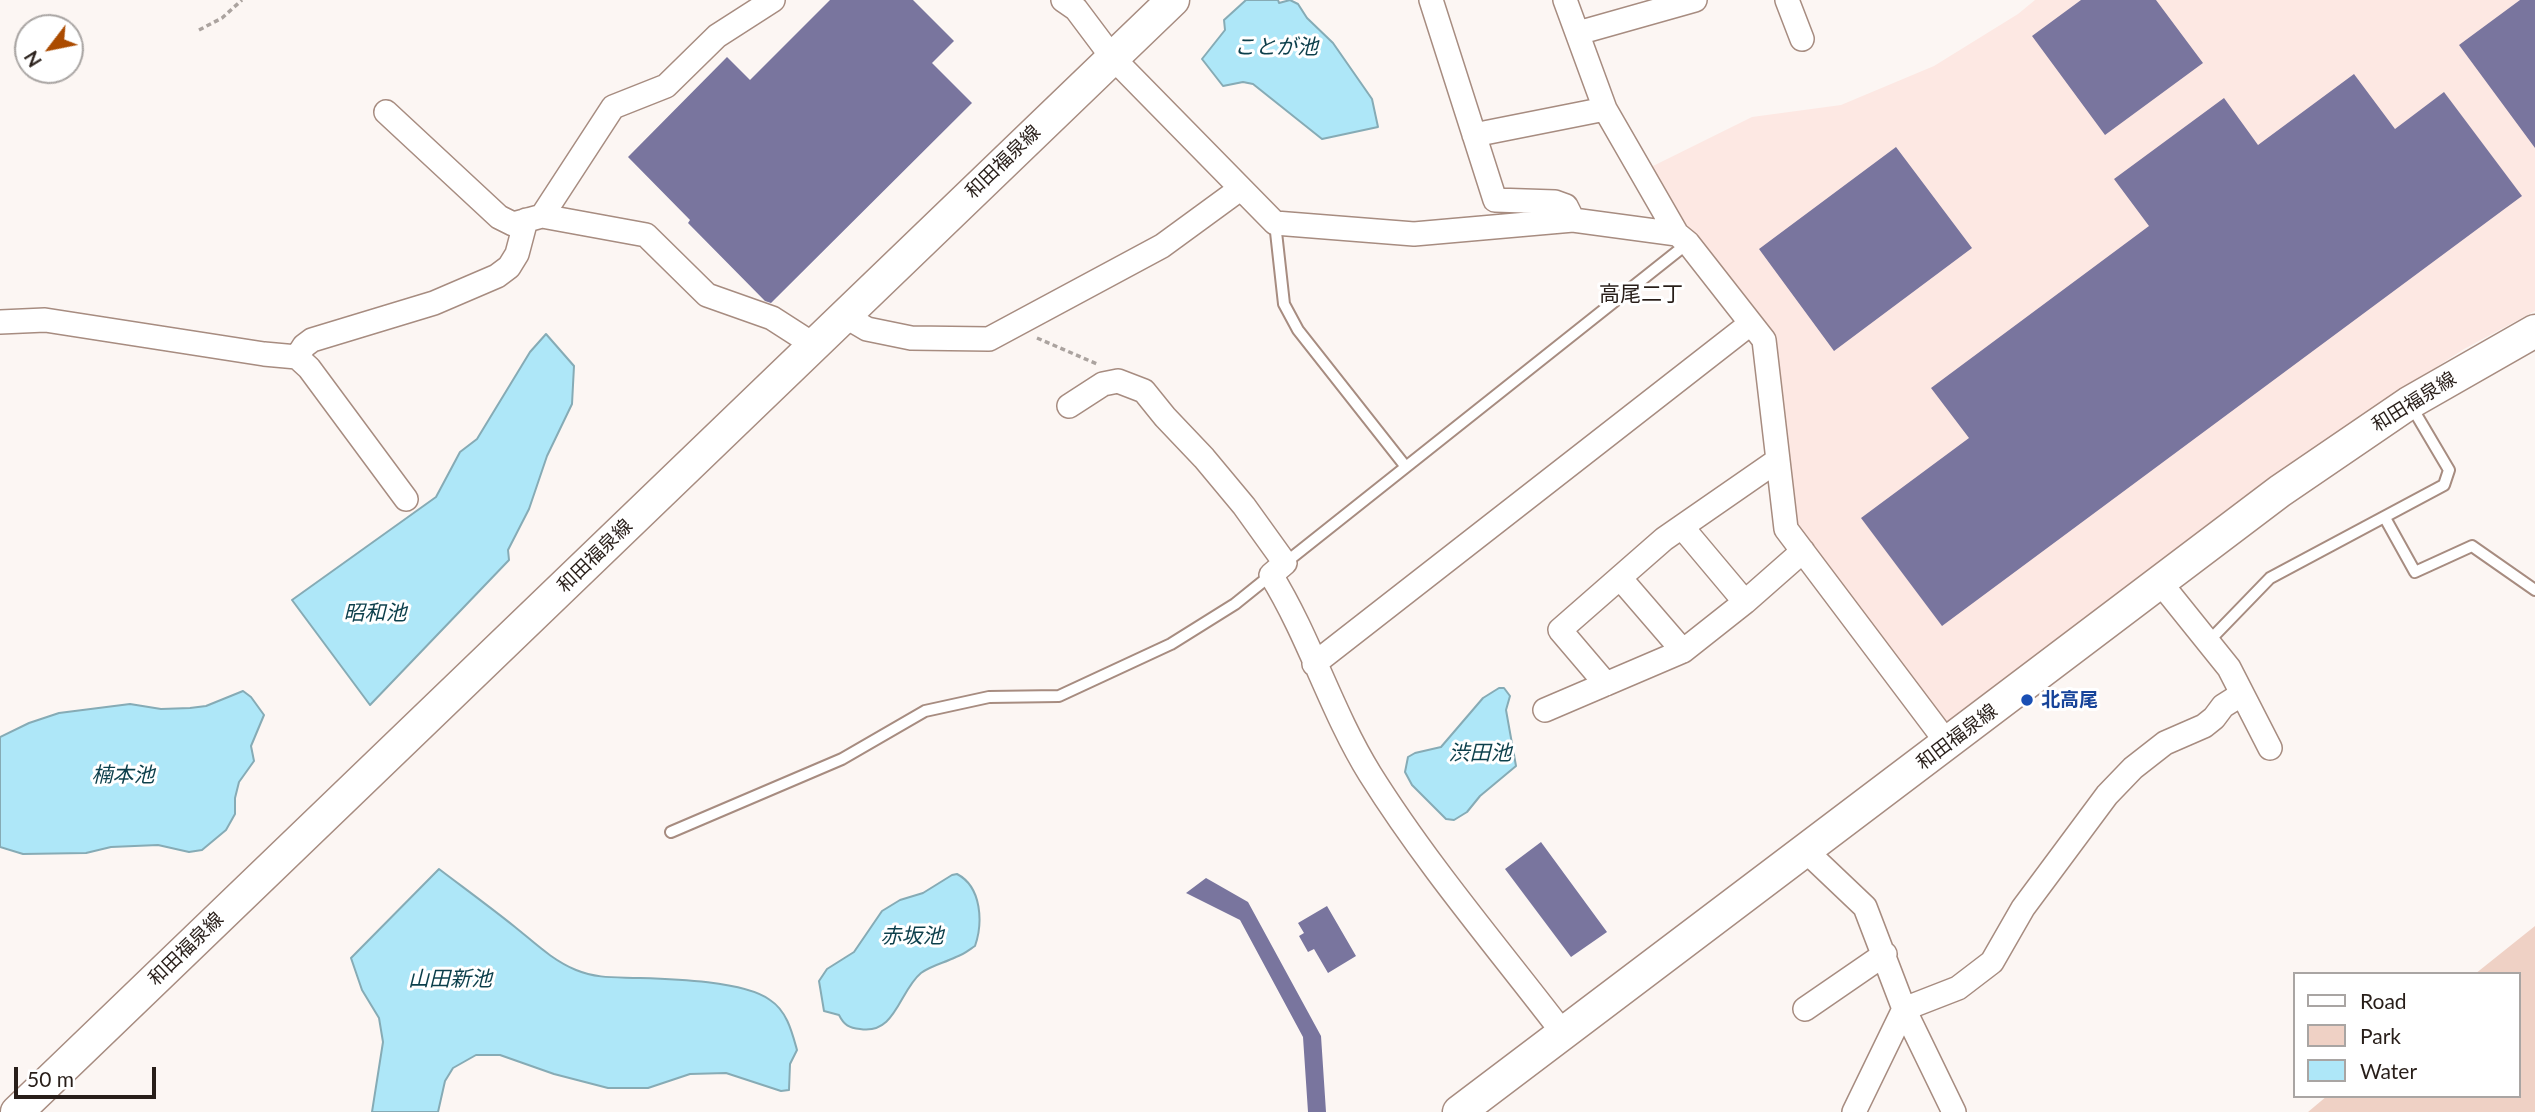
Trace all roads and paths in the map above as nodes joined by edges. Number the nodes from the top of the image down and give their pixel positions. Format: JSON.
{"nodes":[{"id":1,"x":242,"y":0,"type":"edge"},
{"id":2,"x":773,"y":0,"type":"edge"},
{"id":3,"x":1063,"y":0,"type":"edge"},
{"id":4,"x":1173,"y":0,"type":"edge"},
{"id":5,"x":1431,"y":0,"type":"edge"},
{"id":6,"x":1565,"y":0,"type":"edge"},
{"id":7,"x":1695,"y":0,"type":"edge"},
{"id":8,"x":1787,"y":0,"type":"edge"},
{"id":9,"x":199,"y":30,"type":"dead end"},
{"id":10,"x":1578,"y":33,"type":"junction"},
{"id":11,"x":1802,"y":39,"type":"dead end"},
{"id":12,"x":1112,"y":57,"type":"junction"},
{"id":13,"x":1605,"y":109,"type":"junction"},
{"id":14,"x":386,"y":112,"type":"dead end"},
{"id":15,"x":1474,"y":135,"type":"junction"},
{"id":16,"x":1240,"y":189,"type":"junction"},
{"id":17,"x":534,"y":218,"type":"junction"},
{"id":18,"x":1573,"y":220,"type":"junction"},
{"id":19,"x":1275,"y":223,"type":"junction"},
{"id":20,"x":1682,"y":238,"type":"junction"},
{"id":21,"x":845,"y":316,"type":"junction"},
{"id":22,"x":0,"y":322,"type":"edge"},
{"id":23,"x":1750,"y":324,"type":"junction"},
{"id":24,"x":1010,"y":328,"type":"junction"},
{"id":25,"x":2535,"y":331,"type":"edge"},
{"id":26,"x":814,"y":345,"type":"junction"},
{"id":27,"x":297,"y":357,"type":"junction"},
{"id":28,"x":1103,"y":367,"type":"dead end"},
{"id":29,"x":2409,"y":403,"type":"junction"},
{"id":30,"x":1069,"y":406,"type":"dead end"},
{"id":31,"x":1778,"y":460,"type":"junction"},
{"id":32,"x":1406,"y":467,"type":"junction"},
{"id":33,"x":405,"y":499,"type":"dead end"},
{"id":34,"x":2385,"y":517,"type":"junction"},
{"id":35,"x":1682,"y":527,"type":"junction"},
{"id":36,"x":1803,"y":551,"type":"junction"},
{"id":37,"x":1278,"y":569,"type":"junction"},
{"id":38,"x":1620,"y":578,"type":"junction"},
{"id":39,"x":2159,"y":581,"type":"junction"},
{"id":40,"x":2535,"y":590,"type":"edge"},
{"id":41,"x":1745,"y":602,"type":"junction"},
{"id":42,"x":2208,"y":642,"type":"junction"},
{"id":43,"x":1683,"y":651,"type":"junction"},
{"id":44,"x":1314,"y":664,"type":"junction"},
{"id":45,"x":1606,"y":684,"type":"junction"},
{"id":46,"x":2242,"y":694,"type":"junction"},
{"id":47,"x":1545,"y":710,"type":"dead end"},
{"id":48,"x":1948,"y":744,"type":"junction"},
{"id":49,"x":2270,"y":748,"type":"dead end"},
{"id":50,"x":671,"y":832,"type":"dead end"},
{"id":51,"x":1805,"y":850,"type":"junction"},
{"id":52,"x":1885,"y":954,"type":"junction"},
{"id":53,"x":1805,"y":1009,"type":"dead end"},
{"id":54,"x":1904,"y":1009,"type":"junction"},
{"id":55,"x":1563,"y":1033,"type":"junction"},
{"id":56,"x":17,"y":1112,"type":"edge"},
{"id":57,"x":1459,"y":1112,"type":"edge"},
{"id":58,"x":1854,"y":1112,"type":"edge"},
{"id":59,"x":1954,"y":1112,"type":"edge"}],
"edges":[{"from":1,"to":9,"type":"path"},
{"from":2,"to":17,"type":"street"},
{"from":3,"to":12,"type":"street"},
{"from":4,"to":12,"type":"main road","name":"和田福泉線"},
{"from":5,"to":15,"type":"street"},
{"from":6,"to":10,"type":"street"},
{"from":7,"to":10,"type":"street"},
{"from":8,"to":11,"type":"street"},
{"from":10,"to":13,"type":"street"},
{"from":12,"to":16,"type":"street"},
{"from":12,"to":21,"type":"main road","name":"和田福泉線"},
{"from":13,"to":15,"type":"street"},
{"from":13,"to":20,"type":"street"},
{"from":14,"to":17,"type":"street"},
{"from":15,"to":18,"type":"street"},
{"from":16,"to":19,"type":"street"},
{"from":16,"to":24,"type":"street"},
{"from":17,"to":26,"type":"street"},
{"from":17,"to":27,"type":"street"},
{"from":18,"to":19,"type":"street"},
{"from":18,"to":20,"type":"street"},
{"from":19,"to":32,"type":"lane"},
{"from":20,"to":23,"type":"street"},
{"from":20,"to":32,"type":"lane"},
{"from":21,"to":24,"type":"street"},
{"from":21,"to":26,"type":"main road","name":"和田福泉線"},
{"from":22,"to":27,"type":"street"},
{"from":23,"to":31,"type":"street"},
{"from":23,"to":44,"type":"street"},
{"from":24,"to":28,"type":"path"},
{"from":25,"to":29,"type":"main road","name":"和田福泉線"},
{"from":26,"to":56,"type":"main road","name":"和田福泉線"},
{"from":27,"to":33,"type":"street"},
{"from":29,"to":34,"type":"lane"},
{"from":29,"to":39,"type":"main road","name":"和田福泉線"},
{"from":30,"to":37,"type":"street"},
{"from":31,"to":35,"type":"street"},
{"from":31,"to":36,"type":"street"},
{"from":32,"to":37,"type":"lane"},
{"from":34,"to":40,"type":"lane"},
{"from":34,"to":42,"type":"lane"},
{"from":35,"to":38,"type":"street"},
{"from":35,"to":41,"type":"street"},
{"from":36,"to":41,"type":"street"},
{"from":36,"to":48,"type":"street"},
{"from":37,"to":44,"type":"street"},
{"from":37,"to":50,"type":"lane"},
{"from":38,"to":43,"type":"street"},
{"from":38,"to":45,"type":"street"},
{"from":39,"to":42,"type":"street"},
{"from":39,"to":48,"type":"main road","name":"和田福泉線"},
{"from":41,"to":43,"type":"street"},
{"from":42,"to":46,"type":"street"},
{"from":43,"to":45,"type":"street"},
{"from":44,"to":55,"type":"street"},
{"from":45,"to":47,"type":"street"},
{"from":46,"to":49,"type":"street"},
{"from":46,"to":54,"type":"street"},
{"from":48,"to":51,"type":"main road","name":"和田福泉線"},
{"from":51,"to":52,"type":"street"},
{"from":51,"to":55,"type":"main road","name":"和田福泉線"},
{"from":52,"to":53,"type":"street"},
{"from":52,"to":54,"type":"street"},
{"from":54,"to":58,"type":"street"},
{"from":54,"to":59,"type":"street"},
{"from":55,"to":57,"type":"main road","name":"和田福泉線"}]}
